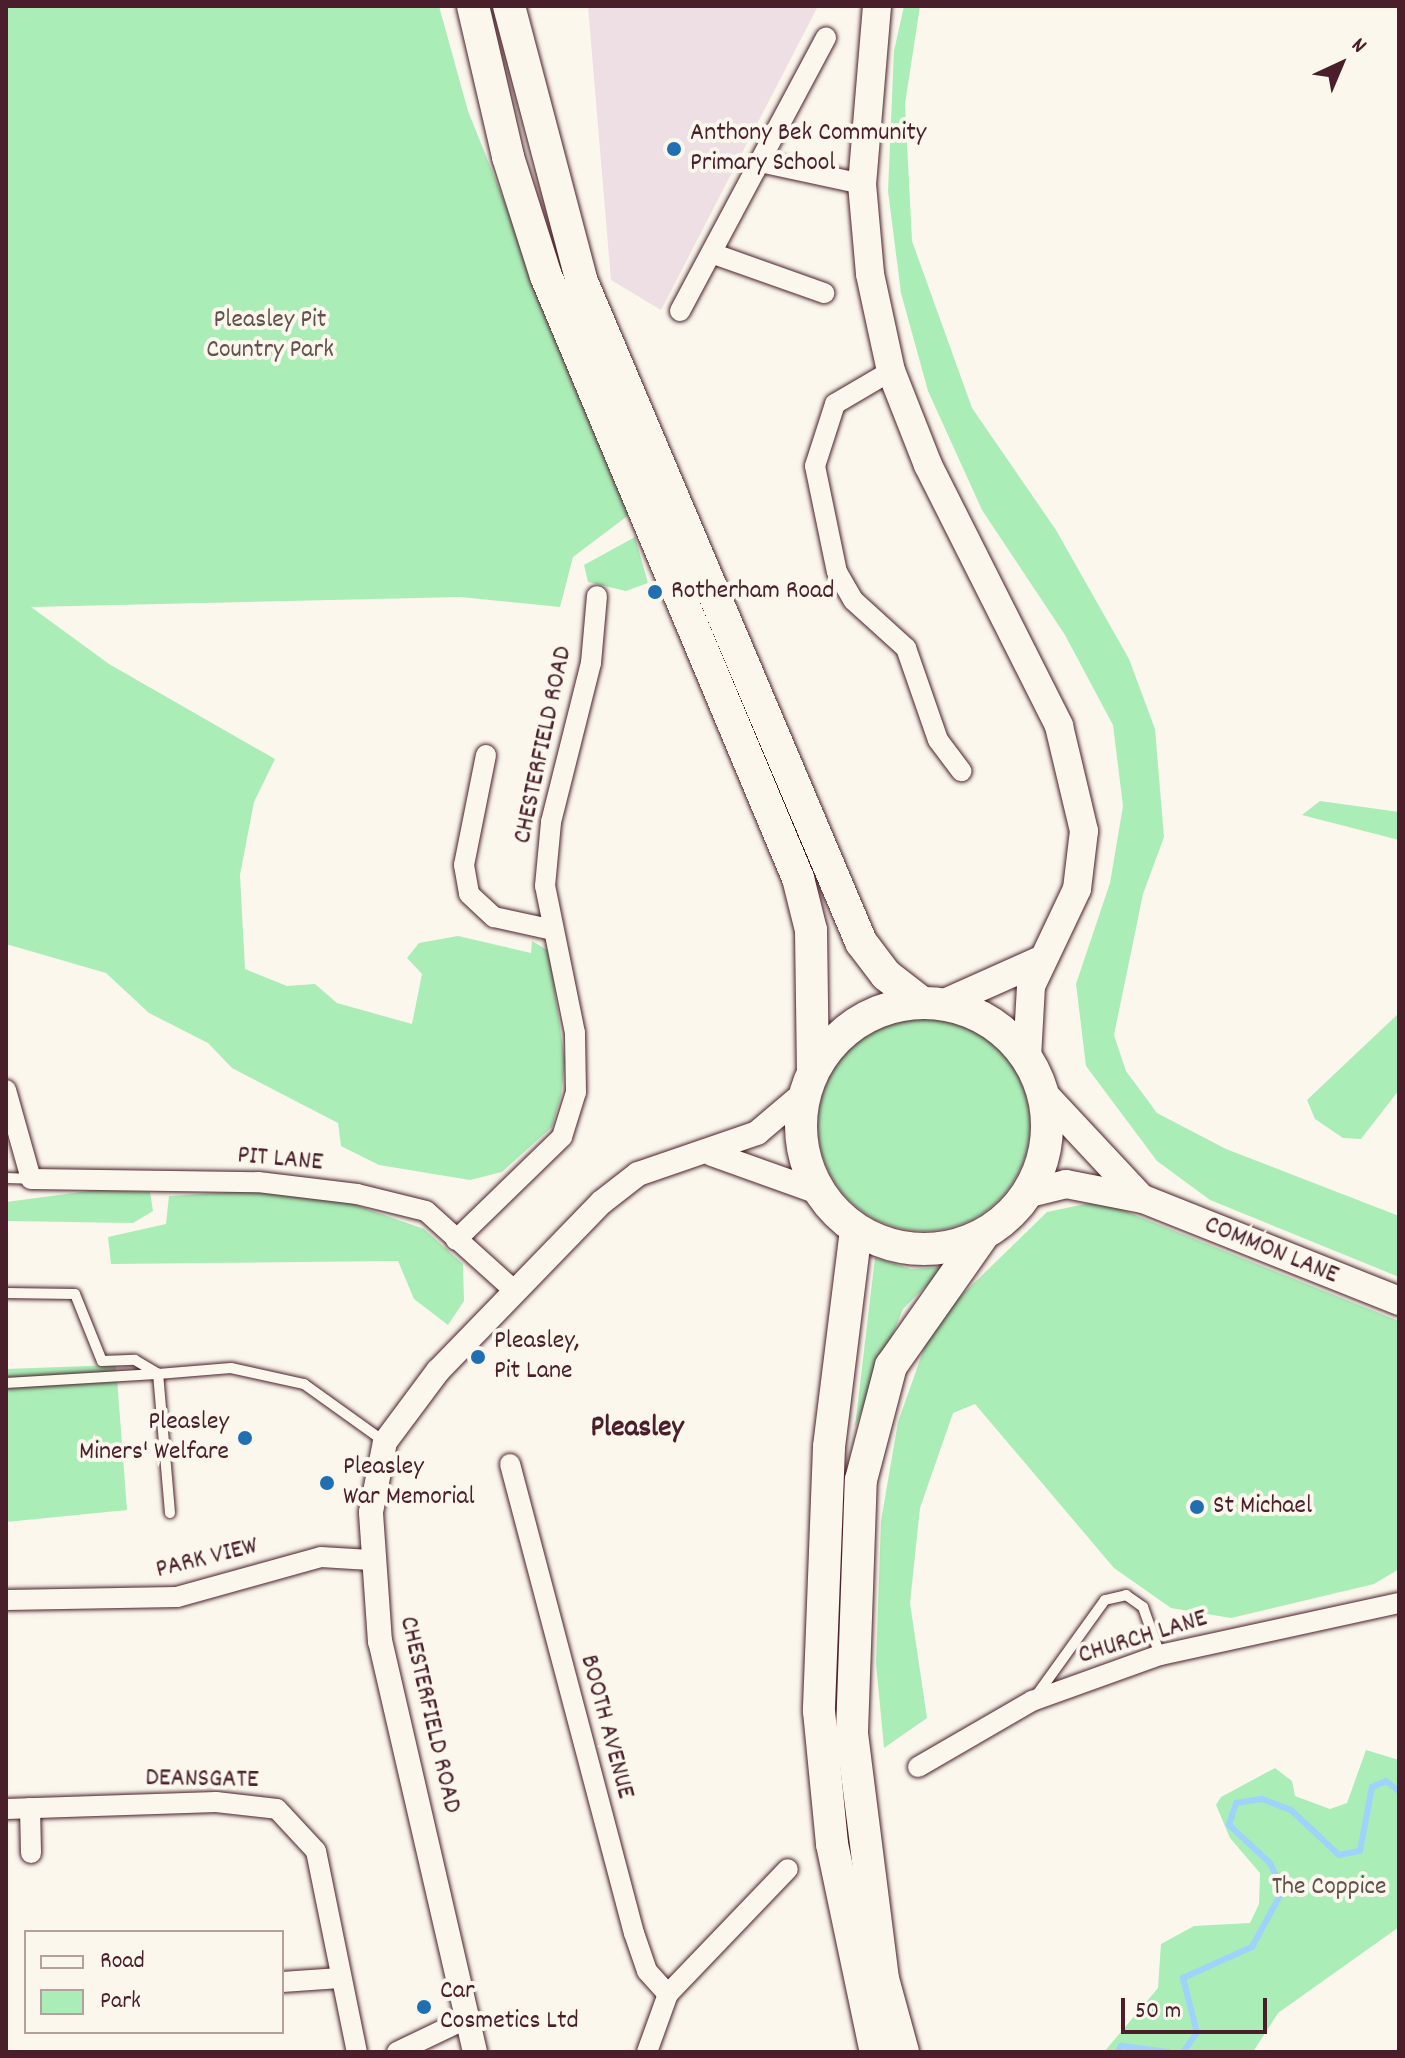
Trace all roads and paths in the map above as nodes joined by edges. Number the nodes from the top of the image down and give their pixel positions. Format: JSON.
{"nodes":[{"id":1,"x":473,"y":6,"type":"edge"},
{"id":2,"x":509,"y":6,"type":"edge"},
{"id":3,"x":877,"y":6,"type":"edge"},
{"id":4,"x":826,"y":37,"type":"dead end"},
{"id":5,"x":765,"y":163,"type":"junction"},
{"id":6,"x":862,"y":184,"type":"junction"},
{"id":7,"x":714,"y":254,"type":"junction"},
{"id":8,"x":824,"y":293,"type":"dead end"},
{"id":9,"x":680,"y":311,"type":"dead end"},
{"id":10,"x":891,"y":371,"type":"junction"},
{"id":11,"x":597,"y":596,"type":"dead end"},
{"id":12,"x":486,"y":755,"type":"dead end"},
{"id":13,"x":961,"y":771,"type":"dead end"},
{"id":14,"x":553,"y":930,"type":"junction"},
{"id":15,"x":1039,"y":961,"type":"junction"},
{"id":16,"x":930,"y":1003,"type":"junction"},
{"id":17,"x":1027,"y":1058,"type":"junction"},
{"id":18,"x":808,"y":1082,"type":"junction"},
{"id":19,"x":6,"y":1090,"type":"edge"},
{"id":20,"x":1044,"y":1094,"type":"junction"},
{"id":21,"x":712,"y":1154,"type":"junction"},
{"id":22,"x":6,"y":1178,"type":"edge"},
{"id":23,"x":31,"y":1179,"type":"junction"},
{"id":24,"x":821,"y":1193,"type":"junction"},
{"id":25,"x":1026,"y":1194,"type":"junction"},
{"id":26,"x":1143,"y":1199,"type":"junction"},
{"id":27,"x":856,"y":1230,"type":"junction"},
{"id":28,"x":983,"y":1235,"type":"junction"},
{"id":29,"x":456,"y":1240,"type":"junction"},
{"id":30,"x":516,"y":1292,"type":"junction"},
{"id":31,"x":6,"y":1293,"type":"edge"},
{"id":32,"x":1399,"y":1301,"type":"edge"},
{"id":33,"x":158,"y":1374,"type":"junction"},
{"id":34,"x":6,"y":1383,"type":"edge"},
{"id":35,"x":385,"y":1442,"type":"junction"},
{"id":36,"x":510,"y":1464,"type":"dead end"},
{"id":37,"x":170,"y":1513,"type":"dead end"},
{"id":38,"x":370,"y":1560,"type":"junction"},
{"id":39,"x":1399,"y":1603,"type":"edge"},
{"id":40,"x":10,"y":1606,"type":"edge"},
{"id":41,"x":1160,"y":1655,"type":"junction"},
{"id":42,"x":1032,"y":1701,"type":"junction"},
{"id":43,"x":918,"y":1767,"type":"dead end"},
{"id":44,"x":30,"y":1808,"type":"junction"},
{"id":45,"x":6,"y":1809,"type":"edge"},
{"id":46,"x":31,"y":1853,"type":"dead end"},
{"id":47,"x":788,"y":1869,"type":"dead end"},
{"id":48,"x":340,"y":1978,"type":"junction"},
{"id":49,"x":284,"y":1982,"type":"edge"},
{"id":50,"x":668,"y":1994,"type":"junction"},
{"id":51,"x":470,"y":2017,"type":"junction"},
{"id":52,"x":357,"y":2052,"type":"edge"},
{"id":53,"x":397,"y":2052,"type":"edge"},
{"id":54,"x":475,"y":2052,"type":"edge"},
{"id":55,"x":647,"y":2052,"type":"edge"},
{"id":56,"x":876,"y":2052,"type":"edge"},
{"id":57,"x":903,"y":2052,"type":"edge"}],
"edges":[{"from":1,"to":18,"type":"highway"},
{"from":2,"to":16,"type":"highway"},
{"from":3,"to":6,"type":"main road"},
{"from":4,"to":5,"type":"street"},
{"from":5,"to":6,"type":"street"},
{"from":5,"to":7,"type":"street"},
{"from":6,"to":10,"type":"main road"},
{"from":7,"to":8,"type":"street"},
{"from":7,"to":9,"type":"street"},
{"from":10,"to":13,"type":"street"},
{"from":10,"to":15,"type":"main road"},
{"from":11,"to":14,"type":"street","name":"CHESTERFIELD ROAD"},
{"from":12,"to":14,"type":"street"},
{"from":14,"to":29,"type":"street","name":"CHESTERFIELD ROAD"},
{"from":15,"to":16,"type":"main road"},
{"from":15,"to":17,"type":"main road"},
{"from":16,"to":17,"type":"highway"},
{"from":16,"to":18,"type":"highway"},
{"from":17,"to":20,"type":"highway"},
{"from":18,"to":21,"type":"street","name":"CHESTERFIELD ROAD"},
{"from":18,"to":24,"type":"highway"},
{"from":19,"to":23,"type":"street"},
{"from":20,"to":25,"type":"highway"},
{"from":20,"to":26,"type":"main road"},
{"from":21,"to":24,"type":"street"},
{"from":21,"to":30,"type":"street","name":"CHESTERFIELD ROAD"},
{"from":22,"to":23,"type":"lane","name":"PIT LANE"},
{"from":23,"to":29,"type":"street","name":"PIT LANE"},
{"from":24,"to":27,"type":"highway"},
{"from":25,"to":26,"type":"main road"},
{"from":25,"to":28,"type":"highway"},
{"from":26,"to":32,"type":"main road","name":"COMMON LANE"},
{"from":27,"to":28,"type":"highway"},
{"from":27,"to":56,"type":"highway"},
{"from":28,"to":57,"type":"highway"},
{"from":29,"to":30,"type":"street","name":"PIT LANE"},
{"from":30,"to":35,"type":"street","name":"CHESTERFIELD ROAD"},
{"from":31,"to":33,"type":"lane"},
{"from":33,"to":34,"type":"lane"},
{"from":33,"to":35,"type":"lane"},
{"from":33,"to":37,"type":"lane"},
{"from":35,"to":38,"type":"street","name":"CHESTERFIELD ROAD"},
{"from":36,"to":50,"type":"street","name":"BOOTH AVENUE"},
{"from":38,"to":40,"type":"street","name":"PARK VIEW"},
{"from":38,"to":51,"type":"street","name":"CHESTERFIELD ROAD"},
{"from":39,"to":41,"type":"street","name":"CHURCH LANE"},
{"from":41,"to":42,"type":"street","name":"CHURCH LANE"},
{"from":41,"to":42,"type":"lane"},
{"from":42,"to":43,"type":"street","name":"CHURCH LANE"},
{"from":44,"to":45,"type":"street","name":"DEANSGATE"},
{"from":44,"to":46,"type":"street"},
{"from":44,"to":48,"type":"street","name":"DEANSGATE"},
{"from":47,"to":50,"type":"street"},
{"from":48,"to":49,"type":"street"},
{"from":48,"to":52,"type":"street","name":"DEANSGATE"},
{"from":50,"to":55,"type":"street"},
{"from":51,"to":53,"type":"street"},
{"from":51,"to":54,"type":"street","name":"CHESTERFIELD ROAD"}]}
